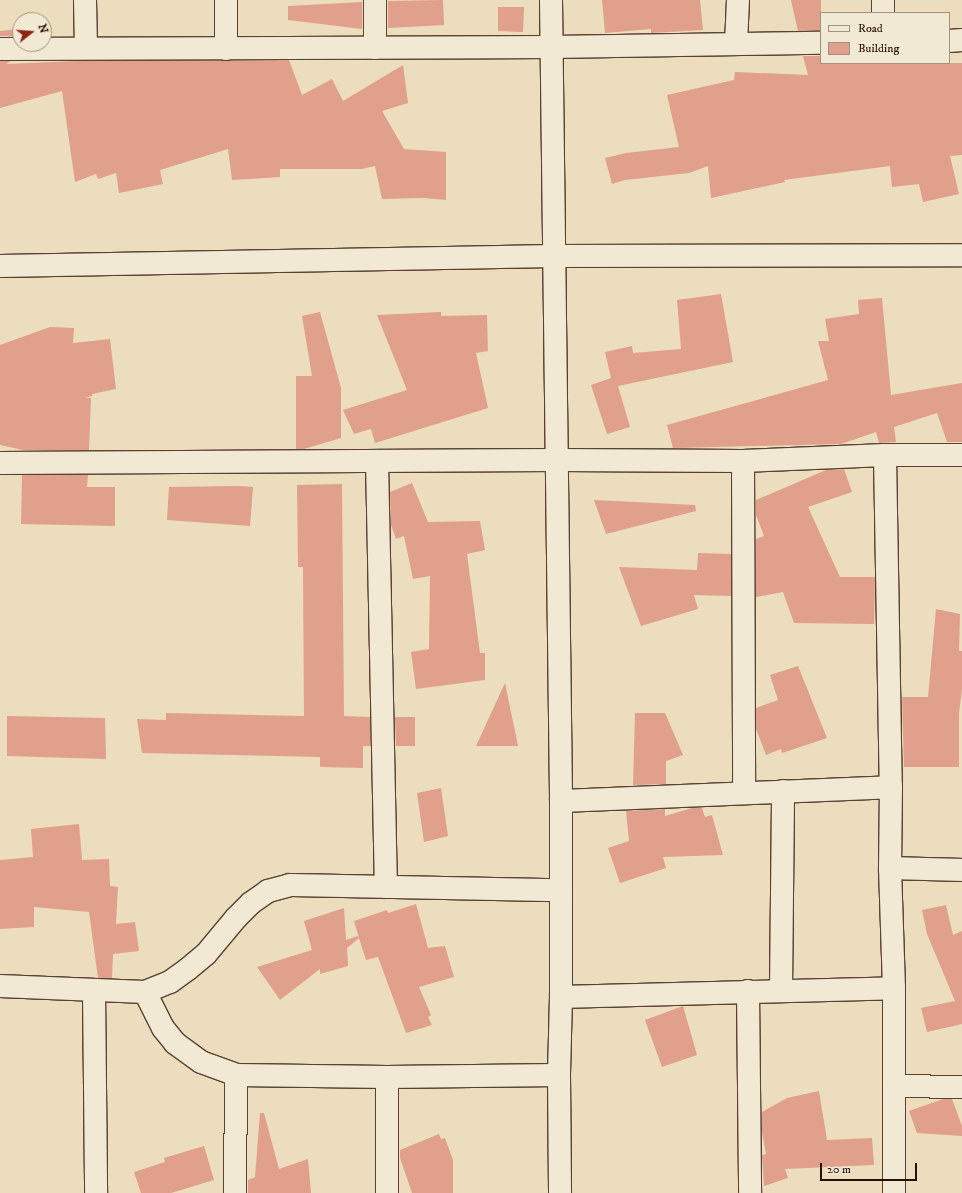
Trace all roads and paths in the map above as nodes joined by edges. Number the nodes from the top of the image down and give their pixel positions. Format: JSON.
{"nodes":[{"id":1,"x":85,"y":0,"type":"edge"},
{"id":2,"x":226,"y":0,"type":"edge"},
{"id":3,"x":375,"y":0,"type":"edge"},
{"id":4,"x":550,"y":0,"type":"edge"},
{"id":5,"x":738,"y":0,"type":"edge"},
{"id":6,"x":884,"y":0,"type":"edge"},
{"id":7,"x":883,"y":12,"type":"edge"},
{"id":8,"x":962,"y":40,"type":"edge"},
{"id":9,"x":950,"y":41,"type":"edge"},
{"id":10,"x":820,"y":43,"type":"edge"},
{"id":11,"x":736,"y":44,"type":"junction"},
{"id":12,"x":552,"y":47,"type":"junction"},
{"id":13,"x":86,"y":48,"type":"junction"},
{"id":14,"x":375,"y":48,"type":"junction"},
{"id":15,"x":0,"y":50,"type":"edge"},
{"id":16,"x":226,"y":50,"type":"junction"},
{"id":17,"x":962,"y":255,"type":"edge"},
{"id":18,"x":554,"y":256,"type":"junction"},
{"id":19,"x":0,"y":266,"type":"edge"},
{"id":20,"x":885,"y":455,"type":"junction"},
{"id":21,"x":962,"y":455,"type":"edge"},
{"id":22,"x":558,"y":460,"type":"junction"},
{"id":23,"x":377,"y":461,"type":"junction"},
{"id":24,"x":744,"y":461,"type":"junction"},
{"id":25,"x":0,"y":463,"type":"edge"},
{"id":26,"x":891,"y":787,"type":"junction"},
{"id":27,"x":783,"y":791,"type":"junction"},
{"id":28,"x":744,"y":793,"type":"junction"},
{"id":29,"x":561,"y":801,"type":"junction"},
{"id":30,"x":890,"y":868,"type":"junction"},
{"id":31,"x":962,"y":870,"type":"edge"},
{"id":32,"x":386,"y":887,"type":"junction"},
{"id":33,"x":560,"y":890,"type":"junction"},
{"id":34,"x":0,"y":986,"type":"edge"},
{"id":35,"x":894,"y":988,"type":"junction"},
{"id":36,"x":782,"y":990,"type":"junction"},
{"id":37,"x":94,"y":991,"type":"junction"},
{"id":38,"x":748,"y":991,"type":"junction"},
{"id":39,"x":145,"y":992,"type":"junction"},
{"id":40,"x":561,"y":997,"type":"junction"},
{"id":41,"x":236,"y":1075,"type":"junction"},
{"id":42,"x":559,"y":1076,"type":"junction"},
{"id":43,"x":387,"y":1077,"type":"junction"},
{"id":44,"x":894,"y":1086,"type":"junction"},
{"id":45,"x":962,"y":1087,"type":"edge"},
{"id":46,"x":96,"y":1193,"type":"edge"},
{"id":47,"x":235,"y":1193,"type":"edge"},
{"id":48,"x":387,"y":1193,"type":"edge"},
{"id":49,"x":560,"y":1193,"type":"edge"},
{"id":50,"x":750,"y":1193,"type":"edge"},
{"id":51,"x":894,"y":1193,"type":"edge"}],
"edges":[{"from":1,"to":13,"type":"street"},
{"from":2,"to":16,"type":"street"},
{"from":3,"to":14,"type":"street"},
{"from":4,"to":12,"type":"street"},
{"from":5,"to":11,"type":"street"},
{"from":6,"to":7,"type":"street"},
{"from":8,"to":9,"type":"street"},
{"from":10,"to":11,"type":"street"},
{"from":11,"to":12,"type":"street"},
{"from":12,"to":14,"type":"street"},
{"from":12,"to":18,"type":"street"},
{"from":13,"to":15,"type":"street"},
{"from":13,"to":16,"type":"street"},
{"from":14,"to":16,"type":"street"},
{"from":17,"to":18,"type":"street"},
{"from":18,"to":19,"type":"street"},
{"from":18,"to":22,"type":"street"},
{"from":20,"to":21,"type":"street"},
{"from":20,"to":24,"type":"street"},
{"from":20,"to":26,"type":"street"},
{"from":22,"to":23,"type":"street"},
{"from":22,"to":24,"type":"street"},
{"from":22,"to":29,"type":"street"},
{"from":23,"to":25,"type":"street"},
{"from":23,"to":32,"type":"street"},
{"from":24,"to":28,"type":"street"},
{"from":26,"to":27,"type":"street"},
{"from":26,"to":30,"type":"street"},
{"from":27,"to":28,"type":"street"},
{"from":27,"to":36,"type":"street"},
{"from":28,"to":29,"type":"street"},
{"from":29,"to":33,"type":"street"},
{"from":30,"to":31,"type":"street"},
{"from":30,"to":35,"type":"street"},
{"from":32,"to":33,"type":"street"},
{"from":32,"to":39,"type":"street"},
{"from":33,"to":40,"type":"street"},
{"from":34,"to":37,"type":"street"},
{"from":35,"to":36,"type":"street"},
{"from":35,"to":44,"type":"street"},
{"from":36,"to":38,"type":"street"},
{"from":37,"to":39,"type":"street"},
{"from":37,"to":46,"type":"street"},
{"from":38,"to":40,"type":"street"},
{"from":38,"to":50,"type":"street"},
{"from":39,"to":41,"type":"street"},
{"from":40,"to":42,"type":"street"},
{"from":41,"to":43,"type":"street"},
{"from":41,"to":47,"type":"street"},
{"from":42,"to":43,"type":"street"},
{"from":42,"to":49,"type":"street"},
{"from":43,"to":48,"type":"street"},
{"from":44,"to":45,"type":"street"},
{"from":44,"to":51,"type":"street"}]}
